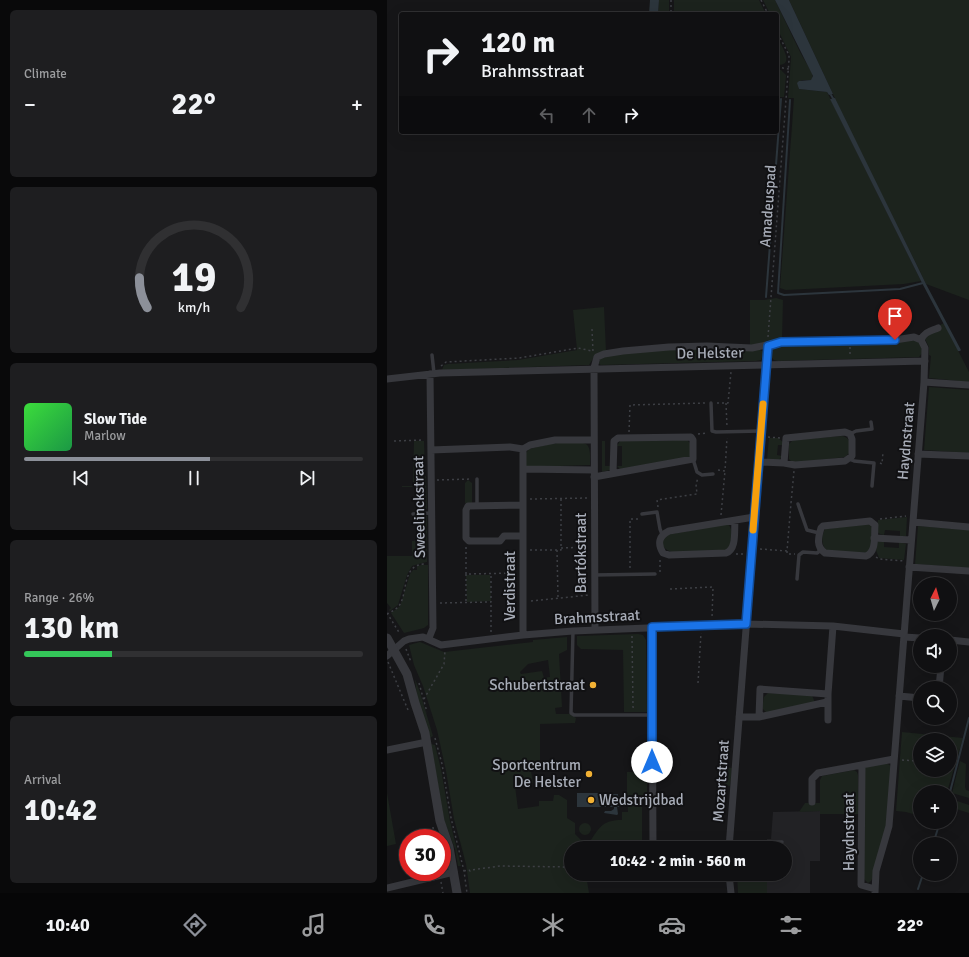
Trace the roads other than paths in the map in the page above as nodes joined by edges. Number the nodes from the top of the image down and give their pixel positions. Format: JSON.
{"nodes":[{"id":1,"x":938,"y":328,"type":"dead end"},
{"id":2,"x":921,"y":340,"type":"junction"},
{"id":3,"x":768,"y":346,"type":"junction"},
{"id":4,"x":432,"y":355,"type":"dead end"},
{"id":5,"x":925,"y":361,"type":"junction"},
{"id":6,"x":766,"y":366,"type":"junction"},
{"id":7,"x":594,"y":368,"type":"junction"},
{"id":8,"x":435,"y":373,"type":"junction"},
{"id":9,"x":387,"y":378,"type":"edge"},
{"id":10,"x":924,"y":382,"type":"junction"},
{"id":11,"x":969,"y":385,"type":"edge"},
{"id":12,"x":711,"y":403,"type":"road end"},
{"id":13,"x":871,"y":422,"type":"dead end"},
{"id":14,"x":761,"y":434,"type":"junction"},
{"id":15,"x":850,"y":434,"type":"junction"},
{"id":16,"x":594,"y":440,"type":"junction"},
{"id":17,"x":523,"y":449,"type":"junction"},
{"id":18,"x":431,"y":450,"type":"junction"},
{"id":19,"x":918,"y":454,"type":"junction"},
{"id":20,"x":969,"y":456,"type":"edge"},
{"id":21,"x":693,"y":459,"type":"junction"},
{"id":22,"x":849,"y":459,"type":"junction"},
{"id":23,"x":759,"y":462,"type":"junction"},
{"id":24,"x":784,"y":463,"type":"junction"},
{"id":25,"x":523,"y":469,"type":"junction"},
{"id":26,"x":594,"y":473,"type":"junction"},
{"id":27,"x":613,"y":473,"type":"junction"},
{"id":28,"x":713,"y":474,"type":"road end"},
{"id":29,"x":477,"y":479,"type":"road end"},
{"id":30,"x":872,"y":486,"type":"dead end"},
{"id":31,"x":522,"y":502,"type":"junction"},
{"id":32,"x":798,"y":504,"type":"dead end"},
{"id":33,"x":477,"y":506,"type":"junction"},
{"id":34,"x":432,"y":513,"type":"junction"},
{"id":35,"x":413,"y":514,"type":"dead end"},
{"id":36,"x":642,"y":514,"type":"road end"},
{"id":37,"x":754,"y":517,"type":"junction"},
{"id":38,"x":913,"y":519,"type":"junction"},
{"id":39,"x":735,"y":521,"type":"junction"},
{"id":40,"x":969,"y":526,"type":"edge"},
{"id":41,"x":819,"y":533,"type":"junction"},
{"id":42,"x":662,"y":534,"type":"junction"},
{"id":43,"x":523,"y":536,"type":"junction"},
{"id":44,"x":874,"y":538,"type":"junction"},
{"id":45,"x":911,"y":540,"type":"junction"},
{"id":46,"x":821,"y":550,"type":"junction"},
{"id":47,"x":909,"y":564,"type":"junction"},
{"id":48,"x":969,"y":571,"type":"edge"},
{"id":49,"x":655,"y":574,"type":"road end"},
{"id":50,"x":595,"y":575,"type":"junction"},
{"id":51,"x":797,"y":579,"type":"dead end"},
{"id":52,"x":746,"y":624,"type":"junction"},
{"id":53,"x":833,"y":626,"type":"junction"},
{"id":54,"x":652,"y":627,"type":"junction"},
{"id":55,"x":595,"y":630,"type":"junction"},
{"id":56,"x":573,"y":631,"type":"junction"},
{"id":57,"x":523,"y":635,"type":"junction"},
{"id":58,"x":904,"y":635,"type":"junction"},
{"id":59,"x":913,"y":637,"type":"edge"},
{"id":60,"x":387,"y":638,"type":"edge"},
{"id":61,"x":429,"y":638,"type":"junction"},
{"id":62,"x":957,"y":641,"type":"edge"},
{"id":63,"x":969,"y":642,"type":"edge"},
{"id":64,"x":390,"y":653,"type":"edge"},
{"id":65,"x":827,"y":694,"type":"junction"},
{"id":66,"x":899,"y":696,"type":"junction"},
{"id":67,"x":913,"y":697,"type":"edge"},
{"id":68,"x":827,"y":702,"type":"junction"},
{"id":69,"x":652,"y":716,"type":"junction"},
{"id":70,"x":739,"y":717,"type":"junction"},
{"id":71,"x":759,"y":717,"type":"junction"},
{"id":72,"x":828,"y":720,"type":"dead end"},
{"id":73,"x":427,"y":742,"type":"junction"},
{"id":74,"x":387,"y":750,"type":"edge"},
{"id":75,"x":894,"y":759,"type":"junction"},
{"id":76,"x":862,"y":765,"type":"junction"},
{"id":77,"x":812,"y":802,"type":"dead end"},
{"id":78,"x":653,"y":841,"type":"edge"},
{"id":79,"x":729,"y":841,"type":"edge"},
{"id":80,"x":454,"y":872,"type":"junction"},
{"id":81,"x":730,"y":881,"type":"edge"},
{"id":82,"x":387,"y":888,"type":"edge"},
{"id":83,"x":875,"y":891,"type":"edge"},
{"id":84,"x":457,"y":893,"type":"edge"},
{"id":85,"x":731,"y":893,"type":"edge"}],
"edges":[{"from":1,"to":2,"type":"street"},
{"from":2,"to":3,"type":"street","name":"De Helster"},
{"from":2,"to":5,"type":"street"},
{"from":3,"to":6,"type":"street","name":"Mozartstraat"},
{"from":3,"to":7,"type":"street","name":"De Helster"},
{"from":4,"to":8,"type":"lane"},
{"from":5,"to":6,"type":"street","name":"De Helster"},
{"from":5,"to":10,"type":"street","name":"Haydnstraat"},
{"from":6,"to":7,"type":"street","name":"De Helster"},
{"from":6,"to":14,"type":"street","name":"Mozartstraat"},
{"from":7,"to":8,"type":"street","name":"De Helster"},
{"from":7,"to":16,"type":"street","name":"Bartókstraat"},
{"from":8,"to":9,"type":"street","name":"De Helster"},
{"from":8,"to":18,"type":"street","name":"Sweelinckstraat"},
{"from":10,"to":11,"type":"street"},
{"from":10,"to":19,"type":"street","name":"Haydnstraat"},
{"from":12,"to":14,"type":"lane"},
{"from":13,"to":15,"type":"lane"},
{"from":14,"to":23,"type":"street","name":"Mozartstraat"},
{"from":15,"to":22,"type":"street"},
{"from":15,"to":24,"type":"street"},
{"from":16,"to":17,"type":"street"},
{"from":16,"to":26,"type":"street","name":"Bartókstraat"},
{"from":17,"to":18,"type":"street"},
{"from":17,"to":25,"type":"street","name":"Verdistraat"},
{"from":18,"to":34,"type":"street","name":"Sweelinckstraat"},
{"from":19,"to":20,"type":"street"},
{"from":19,"to":38,"type":"street","name":"Haydnstraat"},
{"from":21,"to":27,"type":"street"},
{"from":21,"to":27,"type":"street"},
{"from":21,"to":28,"type":"lane"},
{"from":22,"to":24,"type":"street"},
{"from":22,"to":30,"type":"lane"},
{"from":23,"to":24,"type":"street"},
{"from":23,"to":37,"type":"street","name":"Mozartstraat"},
{"from":25,"to":26,"type":"street"},
{"from":25,"to":31,"type":"street","name":"Verdistraat"},
{"from":26,"to":27,"type":"street"},
{"from":26,"to":50,"type":"street","name":"Bartókstraat"},
{"from":29,"to":33,"type":"lane"},
{"from":31,"to":33,"type":"street"},
{"from":31,"to":43,"type":"street","name":"Verdistraat"},
{"from":32,"to":41,"type":"lane"},
{"from":33,"to":43,"type":"street","name":"Verdistraat"},
{"from":34,"to":35,"type":"lane"},
{"from":34,"to":61,"type":"street","name":"Sweelinckstraat"},
{"from":36,"to":42,"type":"lane"},
{"from":37,"to":39,"type":"street"},
{"from":37,"to":52,"type":"street","name":"Mozartstraat"},
{"from":38,"to":40,"type":"street"},
{"from":38,"to":45,"type":"street","name":"Haydnstraat"},
{"from":39,"to":42,"type":"street"},
{"from":39,"to":42,"type":"street"},
{"from":41,"to":44,"type":"street"},
{"from":41,"to":46,"type":"street"},
{"from":43,"to":57,"type":"street","name":"Verdistraat"},
{"from":44,"to":45,"type":"street"},
{"from":44,"to":46,"type":"street"},
{"from":45,"to":47,"type":"street","name":"Haydnstraat"},
{"from":46,"to":51,"type":"lane"},
{"from":47,"to":48,"type":"street"},
{"from":47,"to":58,"type":"street","name":"Haydnstraat"},
{"from":49,"to":50,"type":"lane"},
{"from":50,"to":55,"type":"street","name":"Bartókstraat"},
{"from":52,"to":53,"type":"street","name":"Brahmsstraat"},
{"from":52,"to":54,"type":"street","name":"Brahmsstraat"},
{"from":52,"to":70,"type":"street","name":"Mozartstraat"},
{"from":53,"to":58,"type":"street","name":"Brahmsstraat"},
{"from":53,"to":65,"type":"street"},
{"from":54,"to":55,"type":"street","name":"Brahmsstraat"},
{"from":54,"to":69,"type":"street"},
{"from":55,"to":56,"type":"street","name":"Brahmsstraat"},
{"from":56,"to":57,"type":"street","name":"Brahmsstraat"},
{"from":56,"to":69,"type":"lane"},
{"from":57,"to":61,"type":"street","name":"Brahmsstraat"},
{"from":58,"to":59,"type":"street"},
{"from":58,"to":66,"type":"street","name":"Haydnstraat"},
{"from":60,"to":64,"type":"street"},
{"from":61,"to":64,"type":"street"},
{"from":62,"to":63,"type":"street"},
{"from":64,"to":73,"type":"street"},
{"from":65,"to":68,"type":"street"},
{"from":65,"to":71,"type":"street"},
{"from":66,"to":67,"type":"street"},
{"from":66,"to":75,"type":"street","name":"Haydnstraat"},
{"from":68,"to":71,"type":"street"},
{"from":68,"to":72,"type":"street"},
{"from":69,"to":78,"type":"street"},
{"from":70,"to":71,"type":"street"},
{"from":70,"to":79,"type":"street","name":"Mozartstraat"},
{"from":73,"to":74,"type":"street"},
{"from":73,"to":80,"type":"street"},
{"from":75,"to":76,"type":"street"},
{"from":75,"to":83,"type":"street","name":"Haydnstraat"},
{"from":76,"to":77,"type":"street"},
{"from":76,"to":83,"type":"street","name":"Haydnstraat"},
{"from":80,"to":82,"type":"street"},
{"from":80,"to":84,"type":"street"},
{"from":81,"to":85,"type":"street"}]}
